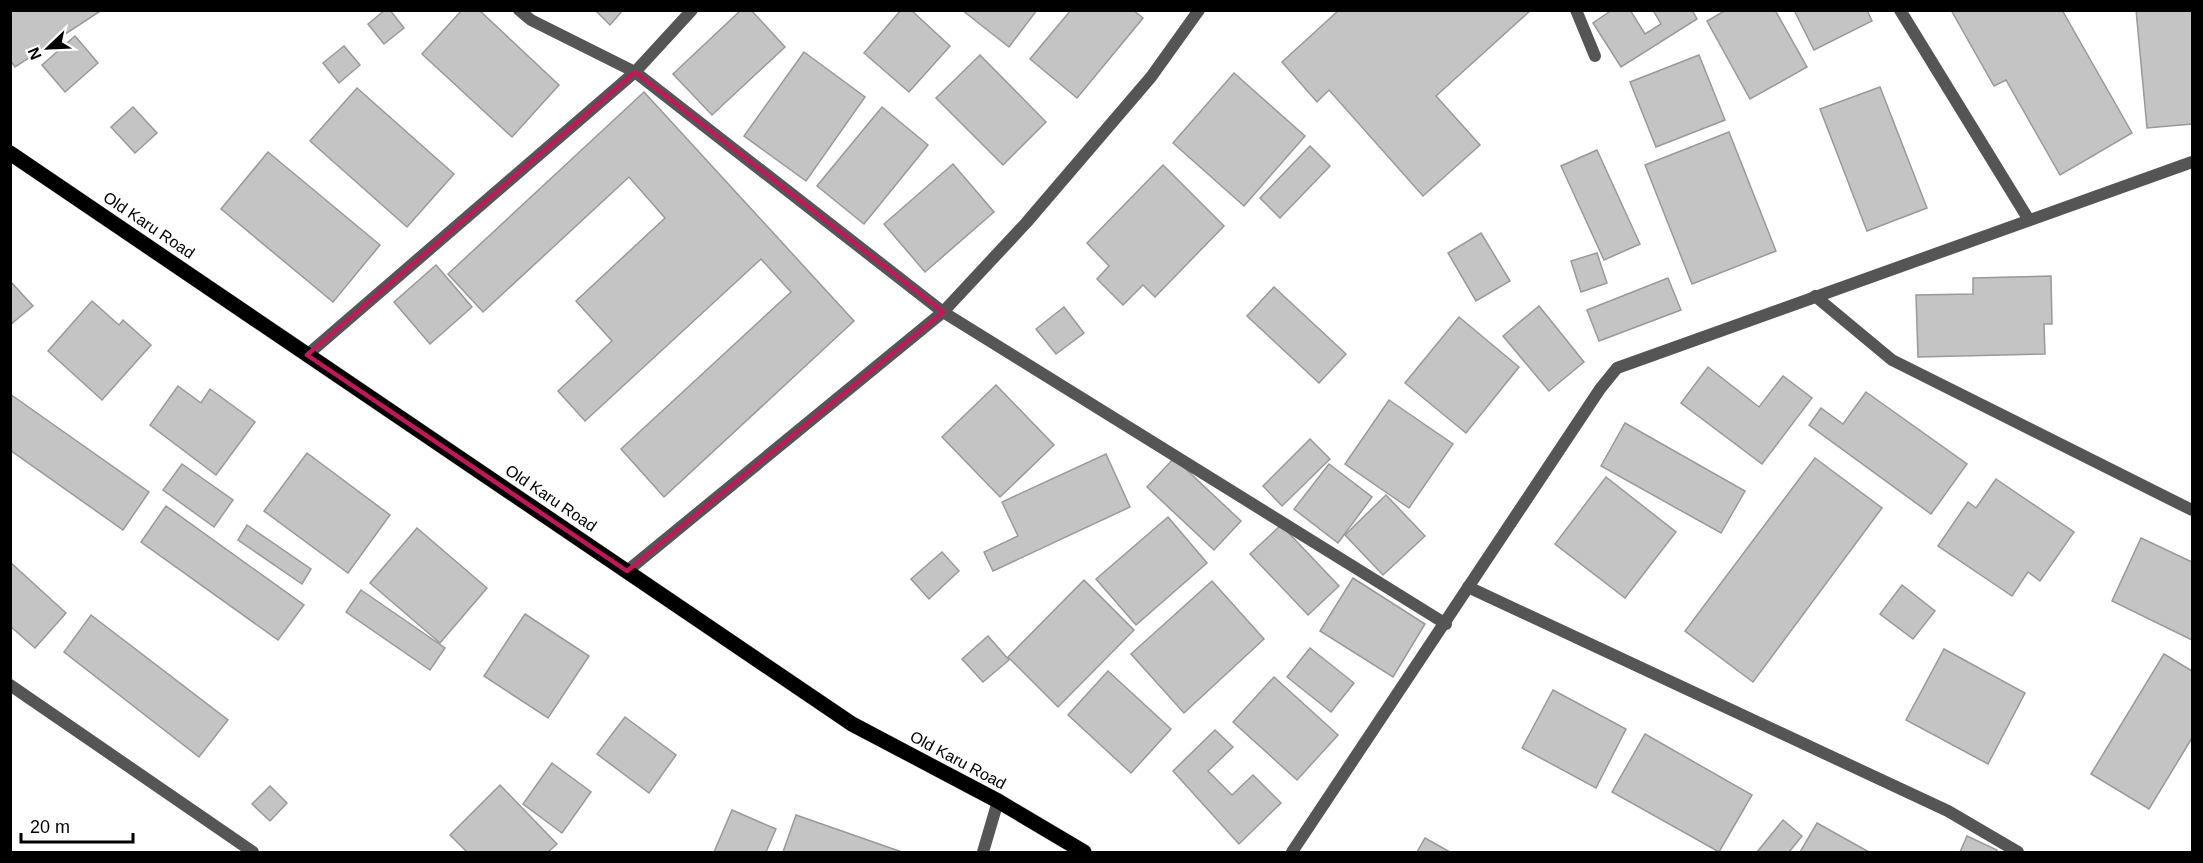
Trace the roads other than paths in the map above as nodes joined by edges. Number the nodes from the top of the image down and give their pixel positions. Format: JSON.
{"nodes":[{"id":1,"x":519,"y":10,"type":"edge"},
{"id":2,"x":693,"y":10,"type":"edge"},
{"id":3,"x":1199,"y":10,"type":"edge"},
{"id":4,"x":1576,"y":10,"type":"edge"},
{"id":5,"x":1900,"y":10,"type":"edge"},
{"id":6,"x":1594,"y":56,"type":"dead end"},
{"id":7,"x":635,"y":72,"type":"junction"},
{"id":8,"x":10,"y":153,"type":"edge"},
{"id":9,"x":2193,"y":162,"type":"edge"},
{"id":10,"x":2030,"y":220,"type":"junction"},
{"id":11,"x":1815,"y":296,"type":"junction"},
{"id":12,"x":943,"y":312,"type":"junction"},
{"id":13,"x":308,"y":355,"type":"junction"},
{"id":14,"x":2193,"y":510,"type":"edge"},
{"id":15,"x":627,"y":571,"type":"junction"},
{"id":16,"x":1468,"y":587,"type":"junction"},
{"id":17,"x":1446,"y":624,"type":"junction"},
{"id":18,"x":10,"y":685,"type":"edge"},
{"id":19,"x":998,"y":801,"type":"junction"},
{"id":20,"x":253,"y":852,"type":"edge"},
{"id":21,"x":983,"y":852,"type":"edge"},
{"id":22,"x":1084,"y":852,"type":"edge"},
{"id":23,"x":1292,"y":852,"type":"edge"},
{"id":24,"x":2018,"y":852,"type":"edge"}],
"edges":[{"from":1,"to":7,"type":"street"},
{"from":2,"to":7,"type":"street"},
{"from":3,"to":12,"type":"street"},
{"from":4,"to":6,"type":"street"},
{"from":5,"to":10,"type":"street"},
{"from":7,"to":12,"type":"street"},
{"from":7,"to":13,"type":"street"},
{"from":8,"to":13,"type":"main road","name":"Old Karu Road"},
{"from":9,"to":10,"type":"street"},
{"from":10,"to":11,"type":"street"},
{"from":11,"to":14,"type":"street"},
{"from":11,"to":16,"type":"street"},
{"from":12,"to":15,"type":"street"},
{"from":12,"to":17,"type":"street"},
{"from":13,"to":15,"type":"main road","name":"Old Karu Road"},
{"from":15,"to":19,"type":"main road","name":"Old Karu Road"},
{"from":16,"to":17,"type":"street"},
{"from":16,"to":24,"type":"street"},
{"from":17,"to":23,"type":"street"},
{"from":18,"to":20,"type":"street"},
{"from":19,"to":21,"type":"street"},
{"from":19,"to":22,"type":"main road","name":"Old Karu Road"}]}
